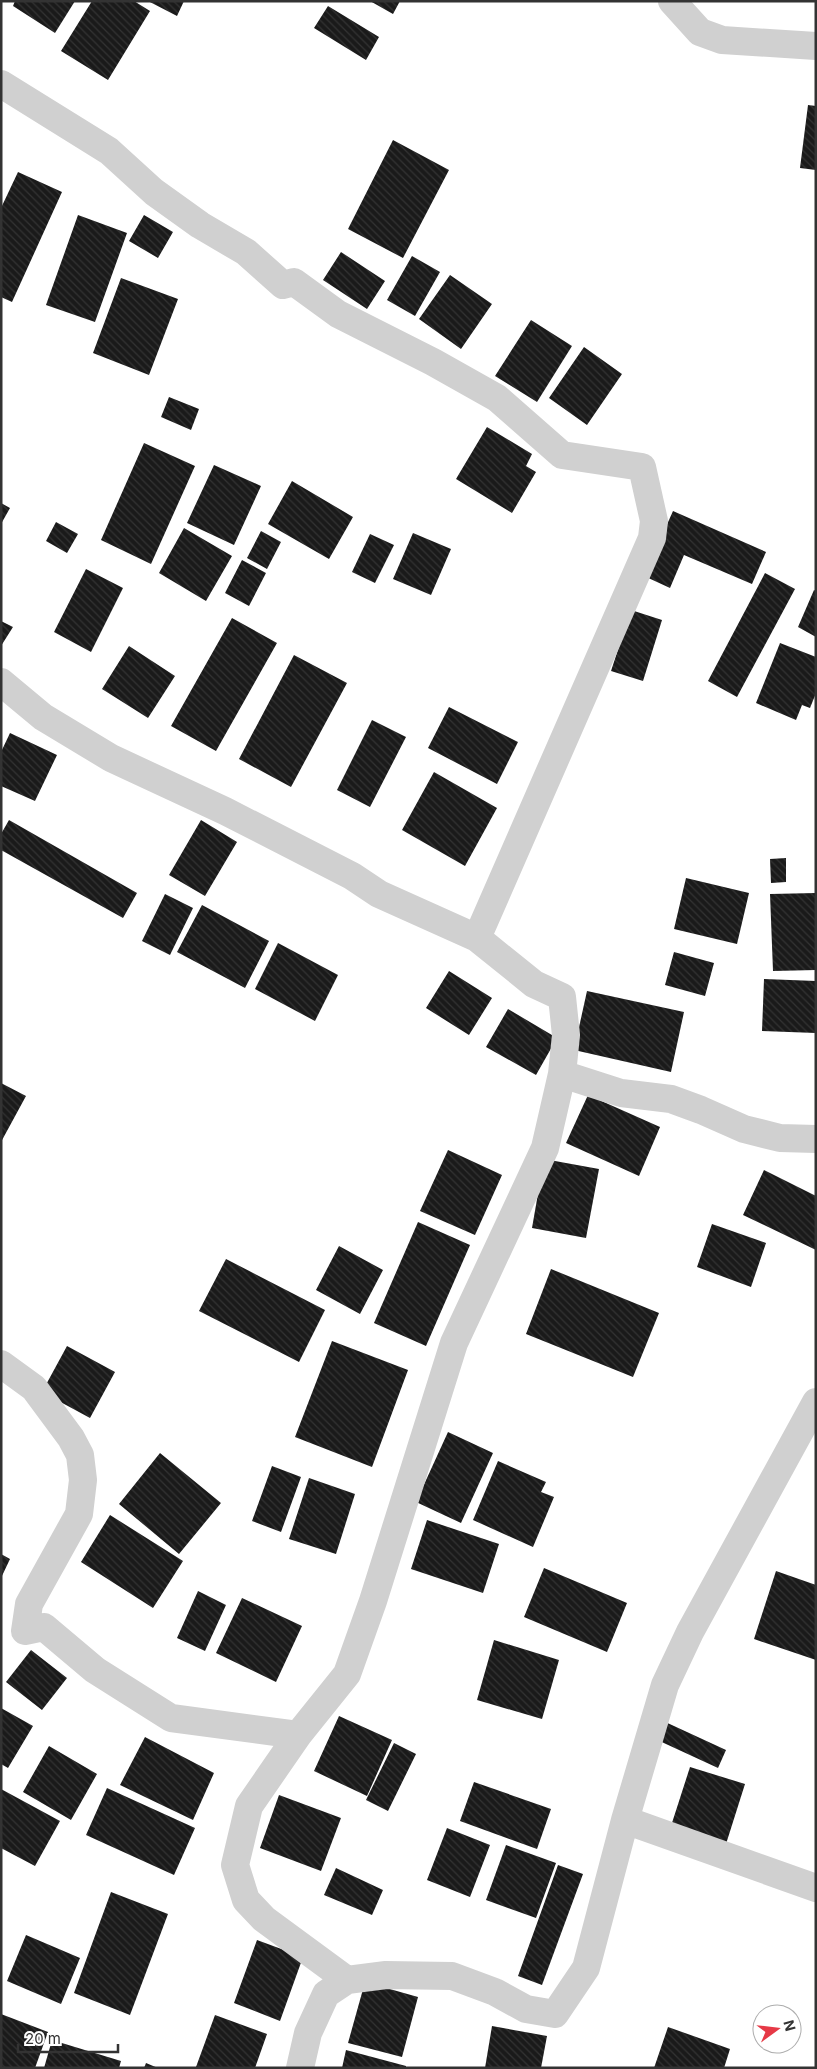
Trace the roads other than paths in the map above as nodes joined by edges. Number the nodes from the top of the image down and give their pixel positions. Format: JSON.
{"nodes":[{"id":1,"x":672,"y":1,"type":"edge"},
{"id":2,"x":816,"y":46,"type":"edge"},
{"id":3,"x":1,"y":84,"type":"edge"},
{"id":4,"x":1,"y":682,"type":"edge"},
{"id":5,"x":477,"y":938,"type":"junction"},
{"id":6,"x":562,"y":1074,"type":"junction"},
{"id":7,"x":816,"y":1139,"type":"edge"},
{"id":8,"x":1,"y":1364,"type":"edge"},
{"id":9,"x":816,"y":1402,"type":"edge"},
{"id":10,"x":298,"y":1735,"type":"junction"},
{"id":11,"x":625,"y":1820,"type":"junction"},
{"id":12,"x":816,"y":1888,"type":"edge"},
{"id":13,"x":347,"y":1980,"type":"junction"},
{"id":14,"x":300,"y":2068,"type":"edge"}],
"edges":[{"from":1,"to":2,"type":"street"},
{"from":3,"to":5,"type":"street"},
{"from":4,"to":5,"type":"street"},
{"from":5,"to":6,"type":"street"},
{"from":6,"to":7,"type":"street"},
{"from":6,"to":10,"type":"street"},
{"from":8,"to":10,"type":"street"},
{"from":9,"to":11,"type":"street"},
{"from":10,"to":13,"type":"street"},
{"from":11,"to":12,"type":"street"},
{"from":11,"to":13,"type":"street"},
{"from":13,"to":14,"type":"street"}]}
